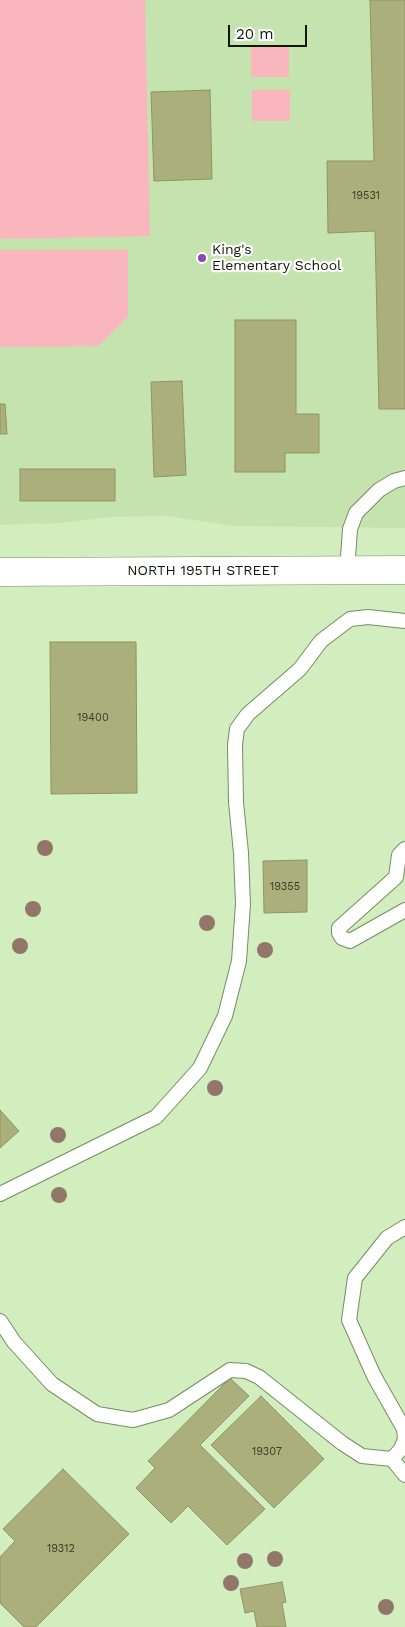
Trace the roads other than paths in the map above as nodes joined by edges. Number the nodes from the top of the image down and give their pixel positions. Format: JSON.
{"nodes":[{"id":1,"x":405,"y":478,"type":"edge"},
{"id":2,"x":405,"y":570,"type":"edge"},
{"id":3,"x":347,"y":571,"type":"junction"},
{"id":4,"x":0,"y":572,"type":"edge"},
{"id":5,"x":405,"y":621,"type":"edge"},
{"id":6,"x":405,"y":849,"type":"edge"},
{"id":7,"x":405,"y":910,"type":"edge"},
{"id":8,"x":0,"y":1194,"type":"edge"},
{"id":9,"x":405,"y":1227,"type":"edge"},
{"id":10,"x":0,"y":1321,"type":"edge"},
{"id":11,"x":405,"y":1439,"type":"edge"},
{"id":12,"x":392,"y":1459,"type":"junction"},
{"id":13,"x":405,"y":1475,"type":"edge"}],
"edges":[{"from":1,"to":3,"type":"lane"},
{"from":2,"to":3,"type":"street","name":"NORTH 195TH STREET"},
{"from":3,"to":4,"type":"street","name":"NORTH 195TH STREET"},
{"from":5,"to":8,"type":"lane"},
{"from":6,"to":7,"type":"lane"},
{"from":9,"to":11,"type":"lane"},
{"from":10,"to":12,"type":"lane"},
{"from":11,"to":12,"type":"lane"},
{"from":12,"to":13,"type":"lane"}]}
